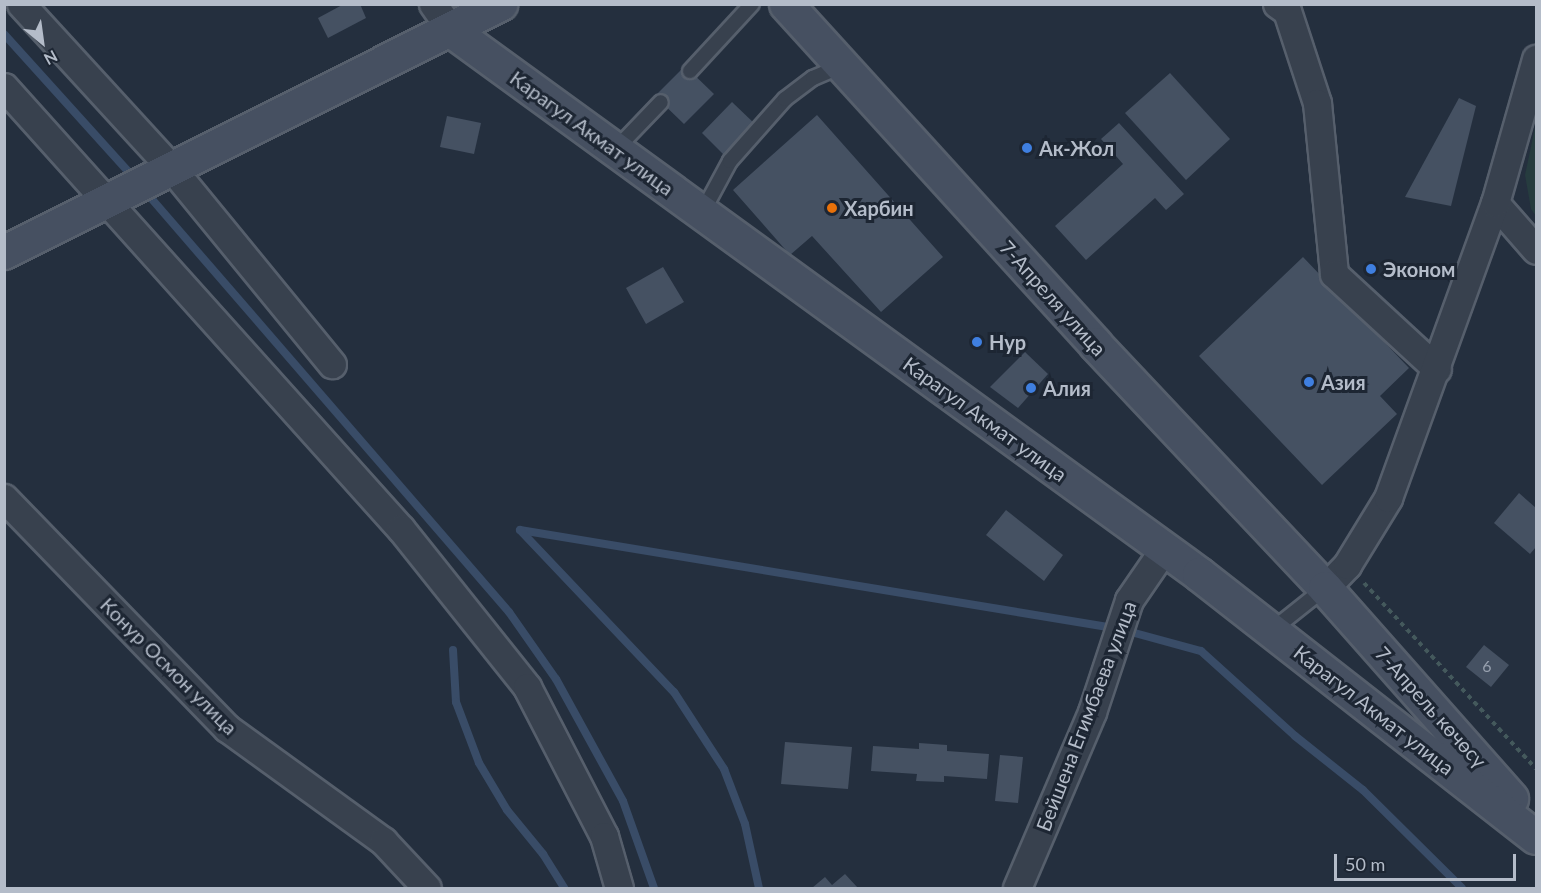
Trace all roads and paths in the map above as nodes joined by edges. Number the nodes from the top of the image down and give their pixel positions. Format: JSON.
{"nodes":[{"id":1,"x":21,"y":4,"type":"edge"},
{"id":2,"x":433,"y":4,"type":"edge"},
{"id":3,"x":500,"y":4,"type":"edge"},
{"id":4,"x":753,"y":4,"type":"edge"},
{"id":5,"x":786,"y":4,"type":"edge"},
{"id":6,"x":1277,"y":4,"type":"edge"},
{"id":7,"x":452,"y":31,"type":"junction"},
{"id":8,"x":1536,"y":59,"type":"edge"},
{"id":9,"x":842,"y":66,"type":"junction"},
{"id":10,"x":690,"y":71,"type":"dead end"},
{"id":11,"x":4,"y":87,"type":"edge"},
{"id":12,"x":661,"y":102,"type":"dead end"},
{"id":13,"x":615,"y":150,"type":"junction"},
{"id":14,"x":165,"y":174,"type":"junction"},
{"id":15,"x":116,"y":197,"type":"junction"},
{"id":16,"x":1495,"y":203,"type":"junction"},
{"id":17,"x":702,"y":213,"type":"junction"},
{"id":18,"x":1536,"y":250,"type":"edge"},
{"id":19,"x":4,"y":252,"type":"edge"},
{"id":20,"x":332,"y":364,"type":"dead end"},
{"id":21,"x":1437,"y":369,"type":"junction"},
{"id":22,"x":4,"y":498,"type":"edge"},
{"id":23,"x":1164,"y":549,"type":"junction"},
{"id":24,"x":1336,"y":577,"type":"junction"},
{"id":25,"x":1271,"y":630,"type":"junction"},
{"id":26,"x":1536,"y":769,"type":"edge"},
{"id":27,"x":1536,"y":827,"type":"edge"},
{"id":28,"x":1536,"y":837,"type":"edge"},
{"id":29,"x":427,"y":888,"type":"edge"},
{"id":30,"x":619,"y":888,"type":"edge"},
{"id":31,"x":1017,"y":888,"type":"edge"}],
"edges":[{"from":1,"to":14,"type":"street"},
{"from":2,"to":7,"type":"street","name":"Карагул Акмат улица"},
{"from":3,"to":7,"type":"street"},
{"from":4,"to":10,"type":"lane"},
{"from":5,"to":9,"type":"street","name":"7-Апреля улица"},
{"from":6,"to":21,"type":"street"},
{"from":7,"to":13,"type":"street","name":"Карагул Акмат улица"},
{"from":7,"to":14,"type":"street"},
{"from":8,"to":16,"type":"street"},
{"from":9,"to":17,"type":"lane"},
{"from":9,"to":24,"type":"street","name":"7-Апреля улица"},
{"from":11,"to":15,"type":"street"},
{"from":12,"to":13,"type":"lane"},
{"from":13,"to":17,"type":"street","name":"Карагул Акмат улица"},
{"from":14,"to":15,"type":"street"},
{"from":14,"to":20,"type":"street"},
{"from":15,"to":19,"type":"street"},
{"from":15,"to":30,"type":"street"},
{"from":16,"to":18,"type":"street"},
{"from":16,"to":21,"type":"street"},
{"from":17,"to":23,"type":"street","name":"Карагул Акмат улица"},
{"from":21,"to":24,"type":"street"},
{"from":22,"to":29,"type":"street","name":"Конур Осмон улица"},
{"from":23,"to":25,"type":"street","name":"Карагул Акмат улица"},
{"from":23,"to":31,"type":"street","name":"Бейшена Егимбаева улица"},
{"from":24,"to":25,"type":"lane"},
{"from":24,"to":26,"type":"path"},
{"from":24,"to":27,"type":"street","name":"7-Апрель көчөсү"},
{"from":25,"to":28,"type":"street","name":"Карагул Акмат улица"}]}
